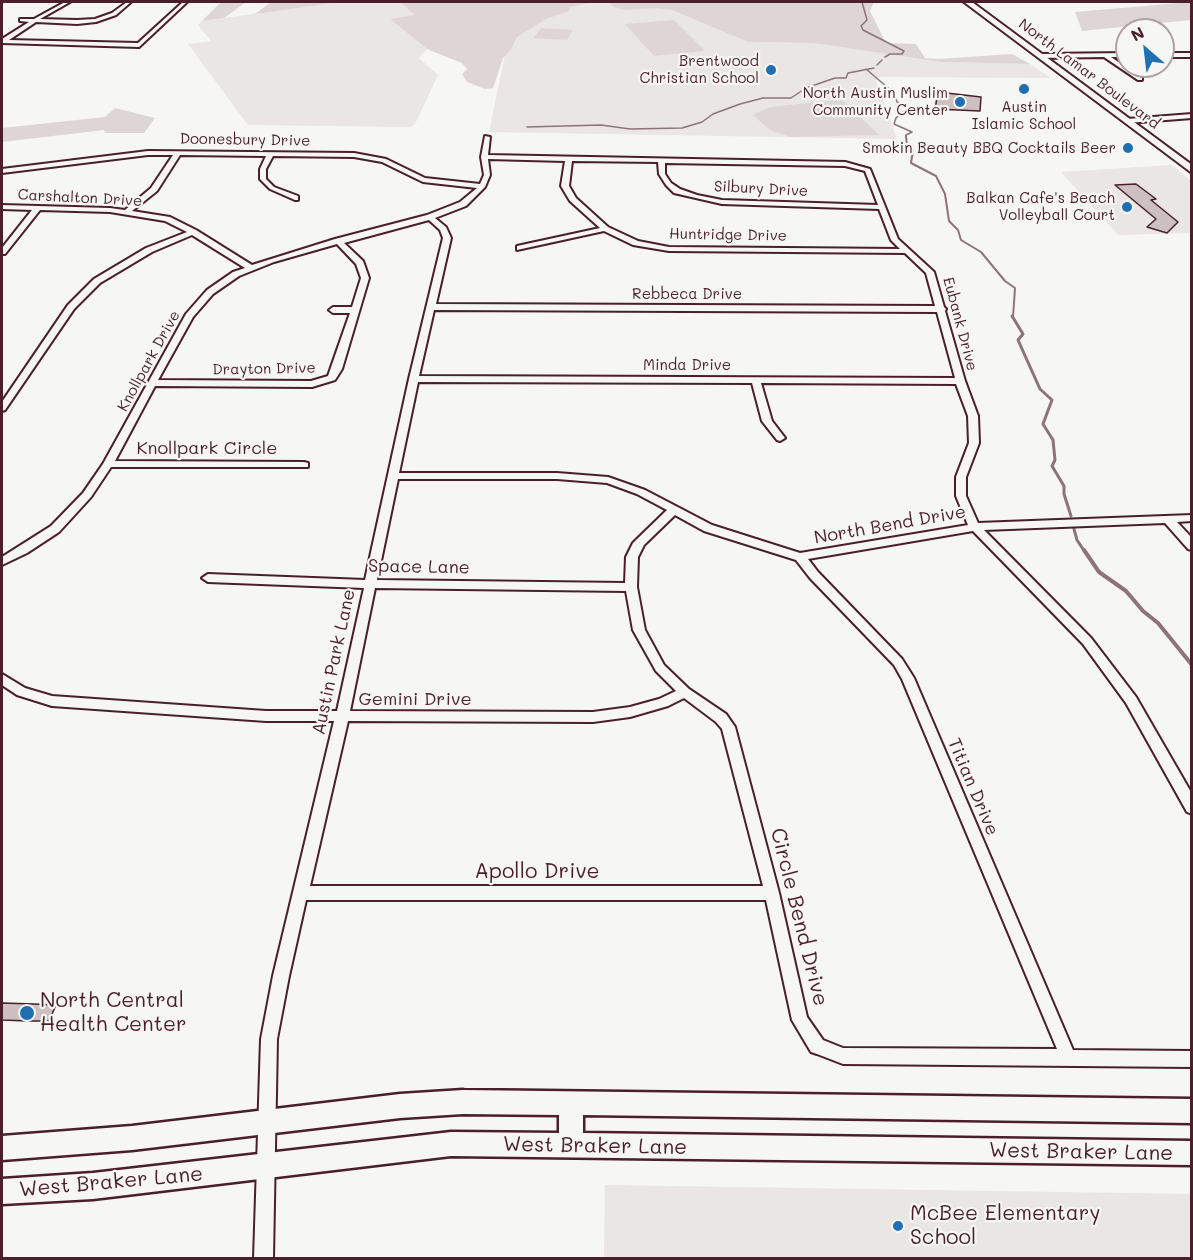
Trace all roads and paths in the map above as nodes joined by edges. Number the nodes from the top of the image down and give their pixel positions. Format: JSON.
{"nodes":[{"id":1,"x":56,"y":2,"type":"edge"},
{"id":2,"x":68,"y":2,"type":"edge"},
{"id":3,"x":129,"y":2,"type":"edge"},
{"id":4,"x":185,"y":2,"type":"edge"},
{"id":5,"x":968,"y":2,"type":"edge"},
{"id":6,"x":22,"y":21,"type":"junction"},
{"id":7,"x":34,"y":21,"type":"junction"},
{"id":8,"x":2,"y":34,"type":"edge"},
{"id":9,"x":2,"y":41,"type":"edge"},
{"id":10,"x":1105,"y":55,"type":"junction"},
{"id":11,"x":1115,"y":55,"type":"edge"},
{"id":12,"x":1175,"y":55,"type":"edge"},
{"id":13,"x":1191,"y":55,"type":"edge"},
{"id":14,"x":1040,"y":56,"type":"junction"},
{"id":15,"x":1140,"y":79,"type":"dead end"},
{"id":16,"x":1191,"y":116,"type":"edge"},
{"id":17,"x":1127,"y":121,"type":"junction"},
{"id":18,"x":487,"y":137,"type":"dead end"},
{"id":19,"x":179,"y":152,"type":"junction"},
{"id":20,"x":272,"y":154,"type":"junction"},
{"id":21,"x":484,"y":158,"type":"junction"},
{"id":22,"x":569,"y":158,"type":"junction"},
{"id":23,"x":661,"y":160,"type":"junction"},
{"id":24,"x":1191,"y":170,"type":"edge"},
{"id":25,"x":2,"y":171,"type":"edge"},
{"id":26,"x":483,"y":186,"type":"junction"},
{"id":27,"x":295,"y":198,"type":"dead end"},
{"id":28,"x":2,"y":207,"type":"edge"},
{"id":29,"x":882,"y":207,"type":"junction"},
{"id":30,"x":38,"y":208,"type":"junction"},
{"id":31,"x":127,"y":212,"type":"junction"},
{"id":32,"x":430,"y":217,"type":"junction"},
{"id":33,"x":606,"y":229,"type":"junction"},
{"id":34,"x":193,"y":232,"type":"junction"},
{"id":35,"x":338,"y":241,"type":"junction"},
{"id":36,"x":520,"y":248,"type":"dead end"},
{"id":37,"x":906,"y":251,"type":"junction"},
{"id":38,"x":2,"y":252,"type":"edge"},
{"id":39,"x":251,"y":268,"type":"junction"},
{"id":40,"x":432,"y":307,"type":"junction"},
{"id":41,"x":942,"y":309,"type":"junction"},
{"id":42,"x":333,"y":310,"type":"dead end"},
{"id":43,"x":354,"y":310,"type":"junction"},
{"id":44,"x":414,"y":379,"type":"junction"},
{"id":45,"x":756,"y":380,"type":"junction"},
{"id":46,"x":960,"y":381,"type":"junction"},
{"id":47,"x":152,"y":383,"type":"junction"},
{"id":48,"x":2,"y":408,"type":"edge"},
{"id":49,"x":780,"y":438,"type":"dead end"},
{"id":50,"x":108,"y":464,"type":"junction"},
{"id":51,"x":304,"y":465,"type":"dead end"},
{"id":52,"x":393,"y":476,"type":"junction"},
{"id":53,"x":673,"y":511,"type":"junction"},
{"id":54,"x":1191,"y":518,"type":"edge"},
{"id":55,"x":1168,"y":519,"type":"junction"},
{"id":56,"x":975,"y":527,"type":"junction"},
{"id":57,"x":1191,"y":546,"type":"edge"},
{"id":58,"x":800,"y":557,"type":"junction"},
{"id":59,"x":2,"y":561,"type":"edge"},
{"id":60,"x":208,"y":578,"type":"dead end"},
{"id":61,"x":369,"y":584,"type":"junction"},
{"id":62,"x":630,"y":587,"type":"junction"},
{"id":63,"x":2,"y":679,"type":"edge"},
{"id":64,"x":685,"y":692,"type":"junction"},
{"id":65,"x":342,"y":717,"type":"junction"},
{"id":66,"x":1191,"y":808,"type":"edge"},
{"id":67,"x":303,"y":893,"type":"junction"},
{"id":68,"x":772,"y":893,"type":"junction"},
{"id":69,"x":1069,"y":1059,"type":"junction"},
{"id":70,"x":1191,"y":1059,"type":"edge"},
{"id":71,"x":572,"y":1103,"type":"junction"},
{"id":72,"x":1191,"y":1111,"type":"edge"},
{"id":73,"x":266,"y":1123,"type":"junction"},
{"id":74,"x":570,"y":1146,"type":"junction"},
{"id":75,"x":2,"y":1148,"type":"edge"},
{"id":76,"x":1191,"y":1153,"type":"edge"},
{"id":77,"x":266,"y":1167,"type":"junction"},
{"id":78,"x":2,"y":1192,"type":"edge"},
{"id":79,"x":263,"y":1258,"type":"edge"}],
"edges":[{"from":1,"to":6,"type":"street"},
{"from":2,"to":7,"type":"street"},
{"from":3,"to":7,"type":"street"},
{"from":4,"to":9,"type":"street"},
{"from":5,"to":14,"type":"main road","name":"North Lamar Boulevard"},
{"from":6,"to":7,"type":"street"},
{"from":6,"to":8,"type":"street"},
{"from":7,"to":9,"type":"street"},
{"from":10,"to":11,"type":"street"},
{"from":10,"to":14,"type":"street"},
{"from":10,"to":15,"type":"street"},
{"from":12,"to":13,"type":"street"},
{"from":14,"to":17,"type":"main road","name":"North Lamar Boulevard"},
{"from":16,"to":17,"type":"street"},
{"from":17,"to":24,"type":"main road","name":"North Lamar Boulevard"},
{"from":18,"to":21,"type":"street"},
{"from":19,"to":20,"type":"street","name":"Doonesbury Drive"},
{"from":19,"to":25,"type":"street","name":"Doonesbury Drive"},
{"from":19,"to":31,"type":"street"},
{"from":20,"to":26,"type":"street","name":"Doonesbury Drive"},
{"from":20,"to":27,"type":"street"},
{"from":21,"to":22,"type":"street","name":"Eubank Drive"},
{"from":21,"to":26,"type":"street"},
{"from":22,"to":23,"type":"street","name":"Eubank Drive"},
{"from":22,"to":33,"type":"street","name":"Huntridge Drive"},
{"from":23,"to":29,"type":"street","name":"Silbury Drive"},
{"from":23,"to":29,"type":"street","name":"Eubank Drive"},
{"from":26,"to":32,"type":"street","name":"Knollpark Drive"},
{"from":28,"to":30,"type":"street","name":"Carshalton Drive"},
{"from":29,"to":37,"type":"street","name":"Eubank Drive"},
{"from":30,"to":31,"type":"street","name":"Carshalton Drive"},
{"from":30,"to":38,"type":"street"},
{"from":31,"to":34,"type":"street","name":"Carshalton Drive"},
{"from":32,"to":35,"type":"street","name":"Knollpark Drive"},
{"from":32,"to":40,"type":"street","name":"Austin Park Lane"},
{"from":33,"to":36,"type":"street"},
{"from":33,"to":37,"type":"street","name":"Huntridge Drive"},
{"from":34,"to":39,"type":"street","name":"Carshalton Drive"},
{"from":34,"to":48,"type":"street"},
{"from":35,"to":39,"type":"street","name":"Knollpark Drive"},
{"from":35,"to":43,"type":"street","name":"Drayton Drive"},
{"from":37,"to":41,"type":"street","name":"Eubank Drive"},
{"from":39,"to":47,"type":"street","name":"Knollpark Drive"},
{"from":40,"to":41,"type":"street","name":"Rebbeca Drive"},
{"from":40,"to":44,"type":"street","name":"Austin Park Lane"},
{"from":41,"to":46,"type":"street","name":"Eubank Drive"},
{"from":42,"to":43,"type":"street"},
{"from":43,"to":47,"type":"street","name":"Drayton Drive"},
{"from":44,"to":45,"type":"street","name":"Minda Drive"},
{"from":44,"to":52,"type":"street","name":"Austin Park Lane"},
{"from":45,"to":46,"type":"street","name":"Minda Drive"},
{"from":45,"to":49,"type":"street"},
{"from":46,"to":56,"type":"street","name":"Eubank Drive"},
{"from":47,"to":50,"type":"street","name":"Knollpark Drive"},
{"from":50,"to":51,"type":"street","name":"Knollpark Circle"},
{"from":50,"to":59,"type":"street","name":"Knollpark Drive"},
{"from":52,"to":53,"type":"street","name":"North Bend Drive"},
{"from":52,"to":61,"type":"street","name":"Austin Park Lane"},
{"from":53,"to":58,"type":"street","name":"North Bend Drive"},
{"from":53,"to":62,"type":"street","name":"Circle Bend Drive"},
{"from":54,"to":55,"type":"street","name":"North Bend Drive"},
{"from":55,"to":56,"type":"street","name":"North Bend Drive"},
{"from":55,"to":57,"type":"street"},
{"from":56,"to":58,"type":"street","name":"North Bend Drive"},
{"from":56,"to":66,"type":"street","name":"Eubank Drive"},
{"from":58,"to":69,"type":"street","name":"Titian Drive"},
{"from":60,"to":61,"type":"street","name":"Space Lane"},
{"from":61,"to":62,"type":"street","name":"Space Lane"},
{"from":61,"to":65,"type":"street","name":"Austin Park Lane"},
{"from":62,"to":64,"type":"street","name":"Circle Bend Drive"},
{"from":63,"to":65,"type":"street","name":"Gemini Drive"},
{"from":64,"to":65,"type":"street","name":"Gemini Drive"},
{"from":64,"to":68,"type":"street","name":"Circle Bend Drive"},
{"from":65,"to":67,"type":"street","name":"Austin Park Lane"},
{"from":67,"to":68,"type":"street","name":"Apollo Drive"},
{"from":67,"to":73,"type":"street","name":"Austin Park Lane"},
{"from":68,"to":69,"type":"street","name":"Circle Bend Drive"},
{"from":69,"to":70,"type":"street","name":"Circle Bend Drive"},
{"from":71,"to":72,"type":"main road"},
{"from":71,"to":73,"type":"main road"},
{"from":71,"to":74,"type":"main road"},
{"from":73,"to":75,"type":"main road"},
{"from":73,"to":77,"type":"street","name":"Austin Park Lane"},
{"from":74,"to":76,"type":"main road","name":"West Braker Lane"},
{"from":74,"to":77,"type":"main road","name":"West Braker Lane"},
{"from":77,"to":78,"type":"main road","name":"West Braker Lane"},
{"from":77,"to":79,"type":"street","name":"Austin Park Lane"}]}
